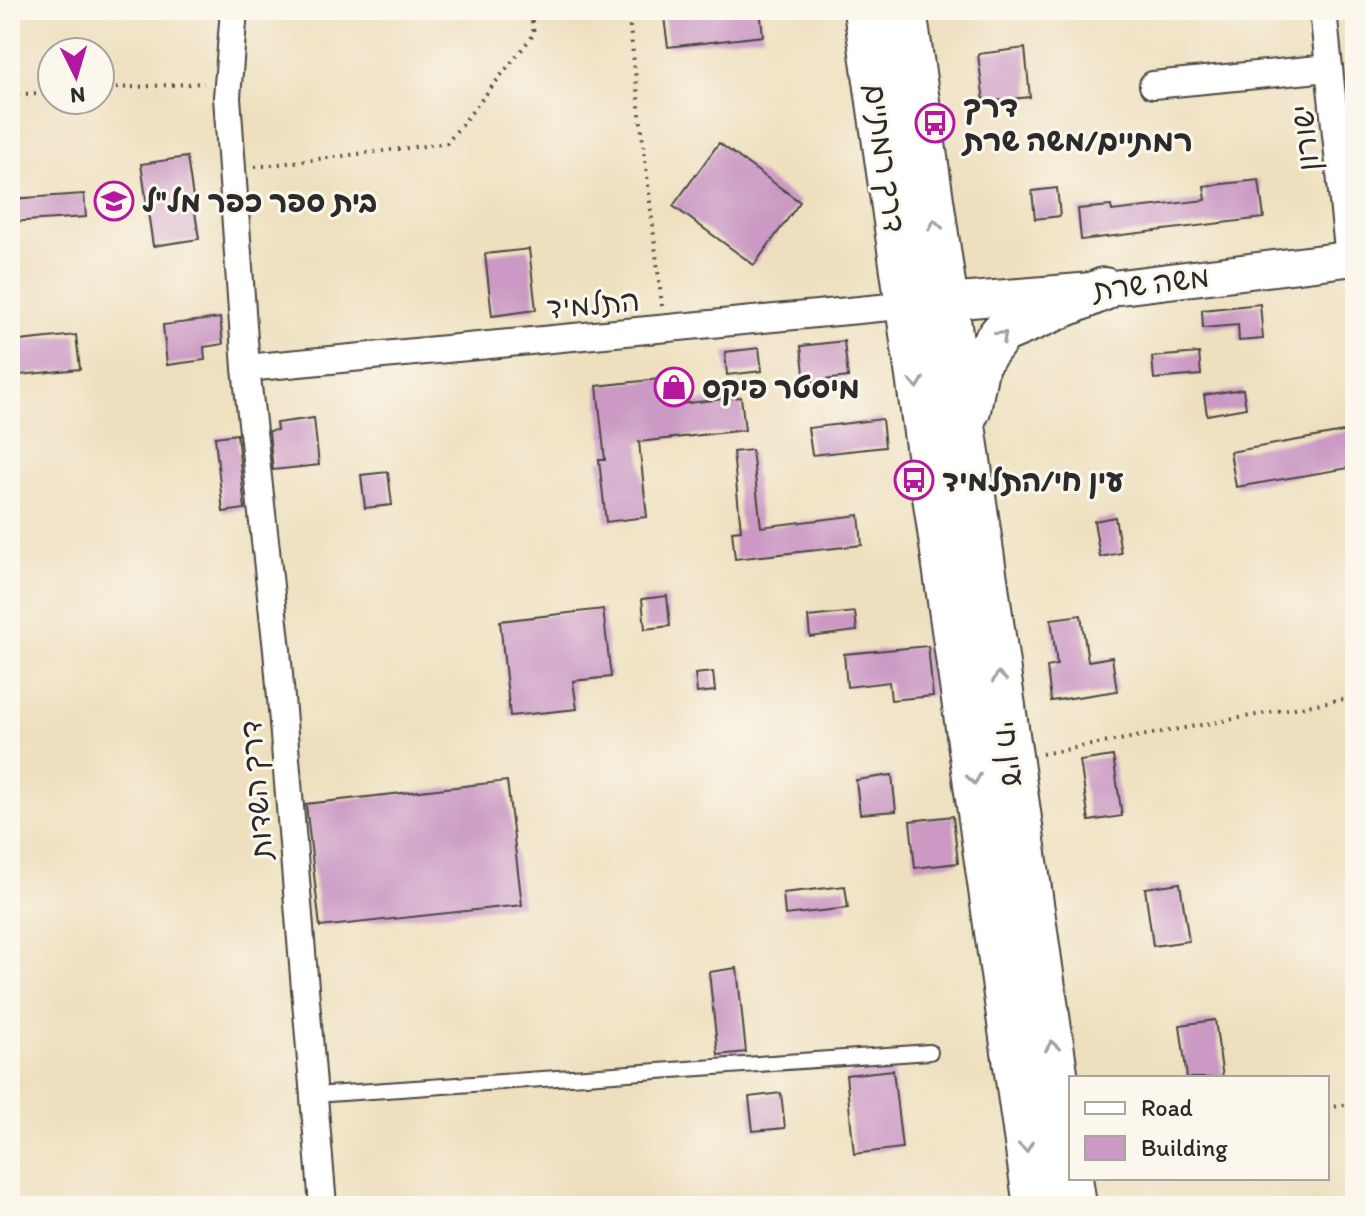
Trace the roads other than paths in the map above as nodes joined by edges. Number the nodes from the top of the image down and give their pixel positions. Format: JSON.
{"nodes":[{"id":1,"x":234,"y":10,"type":"edge"},
{"id":2,"x":865,"y":10,"type":"edge"},
{"id":3,"x":905,"y":10,"type":"edge"},
{"id":4,"x":1323,"y":10,"type":"edge"},
{"id":5,"x":1329,"y":68,"type":"junction"},
{"id":6,"x":1153,"y":85,"type":"dead end"},
{"id":7,"x":1352,"y":258,"type":"edge"},
{"id":8,"x":1104,"y":289,"type":"junction"},
{"id":9,"x":926,"y":304,"type":"junction"},
{"id":10,"x":246,"y":368,"type":"junction"},
{"id":11,"x":964,"y":431,"type":"junction"},
{"id":12,"x":930,"y":1052,"type":"dead end"},
{"id":13,"x":314,"y":1095,"type":"junction"},
{"id":14,"x":1069,"y":1164,"type":"edge"},
{"id":15,"x":1071,"y":1180,"type":"edge"},
{"id":16,"x":323,"y":1206,"type":"edge"},
{"id":17,"x":1035,"y":1206,"type":"edge"},
{"id":18,"x":1075,"y":1206,"type":"edge"}],
"edges":[{"from":1,"to":10,"type":"street","name":"דרך השדות"},
{"from":2,"to":9,"type":"main road","name":"דרך רמתיים"},
{"from":9,"to":3,"type":"main road","name":"דרך רמתיים","one_way":true},
{"from":4,"to":5,"type":"street","name":"ישורון"},
{"from":5,"to":6,"type":"street"},
{"from":5,"to":7,"type":"street","name":"ישורון"},
{"from":7,"to":8,"type":"street","name":"משה שרת"},
{"from":8,"to":9,"type":"street","name":"משה שרת"},
{"from":11,"to":8,"type":"main road","one_way":true},
{"from":9,"to":10,"type":"street","name":"התלמיד"},
{"from":9,"to":11,"type":"main road","name":"עין חי"},
{"from":9,"to":17,"type":"main road","name":"עין חי","one_way":true},
{"from":10,"to":13,"type":"street","name":"דרך השדות"},
{"from":14,"to":11,"type":"main road","name":"עין חי","one_way":true},
{"from":12,"to":13,"type":"lane"},
{"from":13,"to":16,"type":"street","name":"דרך השדות"},
{"from":18,"to":15,"type":"main road","name":"עין חי","one_way":true}]}
